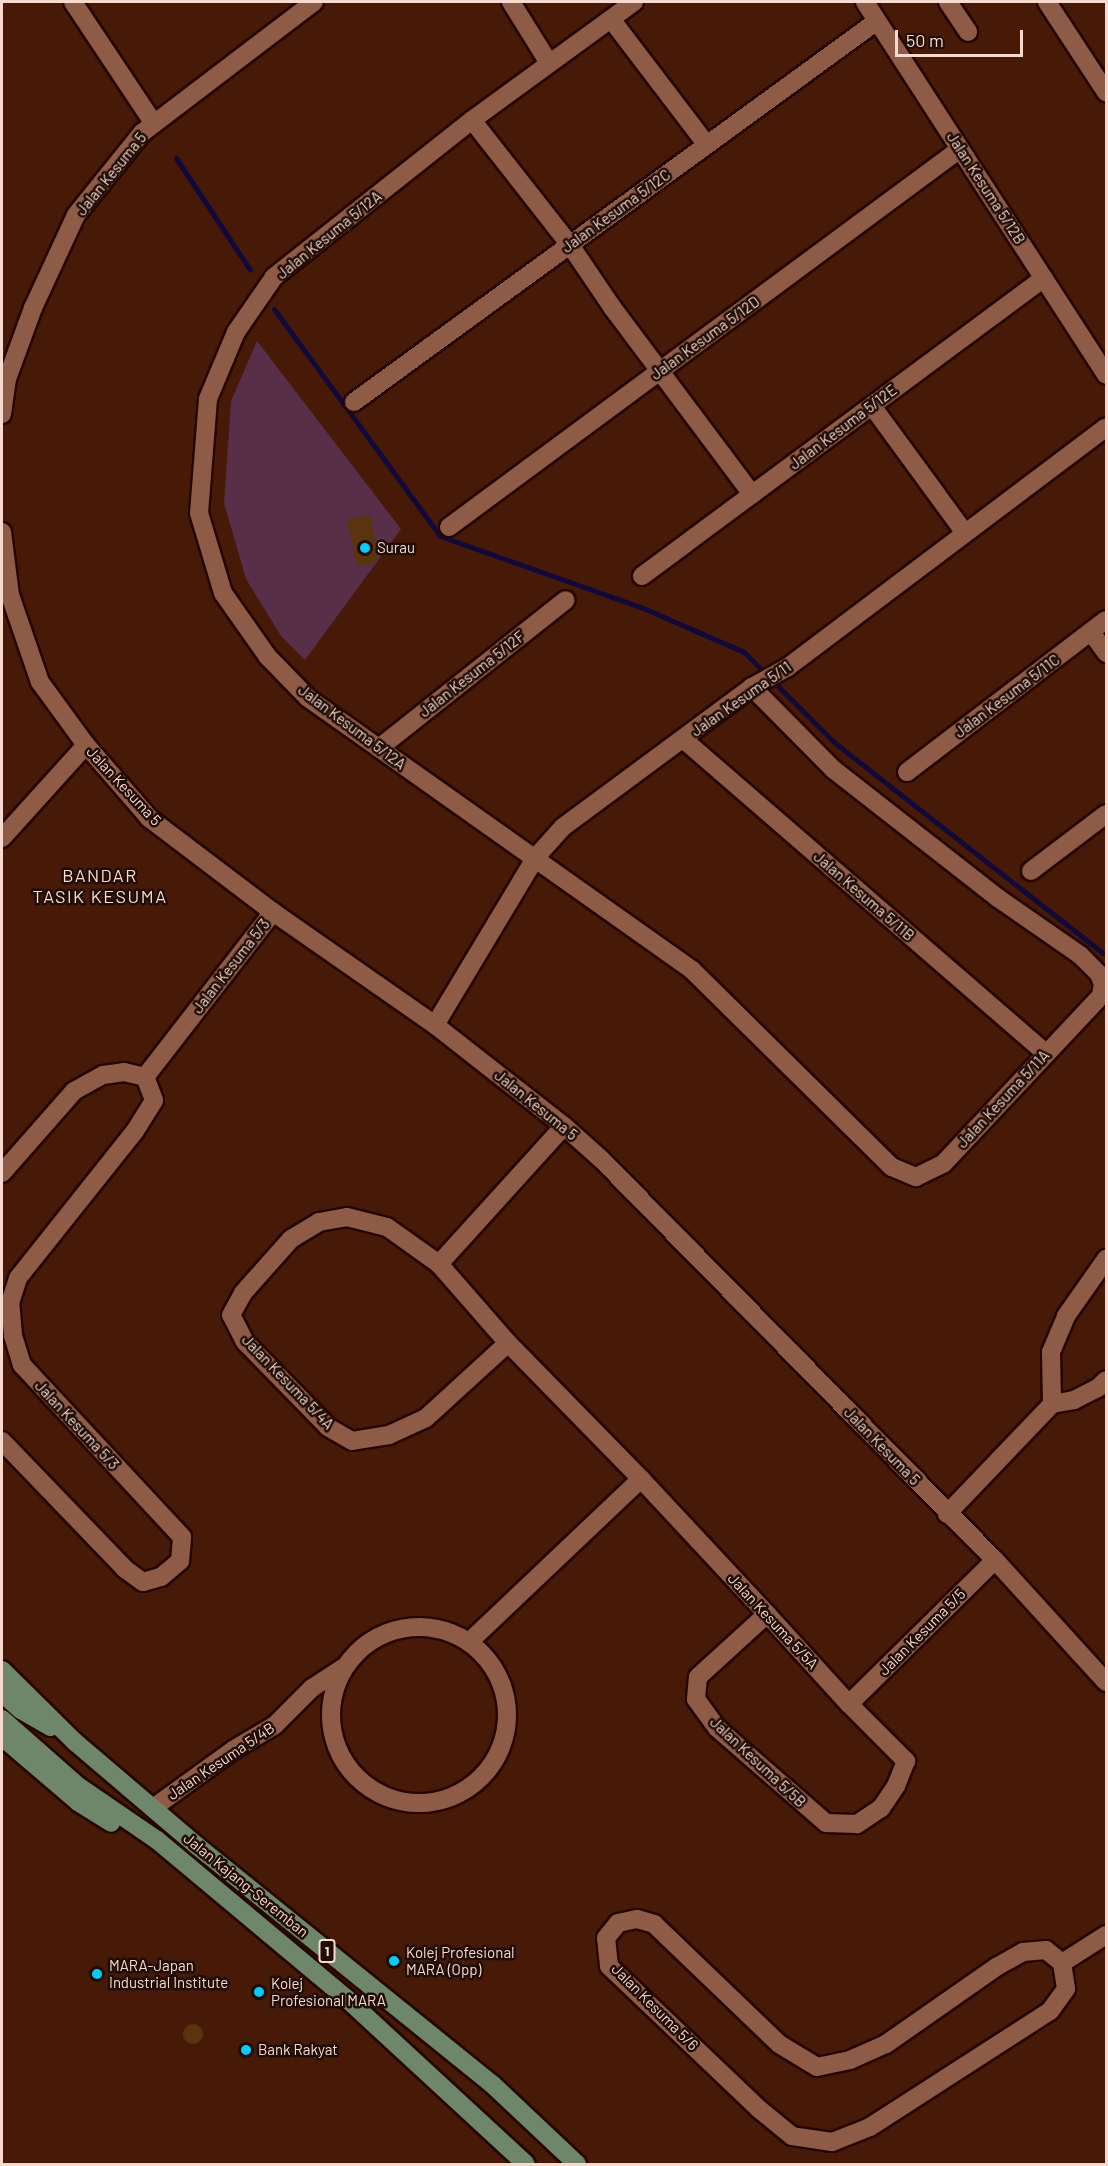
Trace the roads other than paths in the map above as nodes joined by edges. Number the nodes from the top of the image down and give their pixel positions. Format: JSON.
{"nodes":[{"id":1,"x":73,"y":2,"type":"edge"},
{"id":2,"x":511,"y":2,"type":"edge"},
{"id":3,"x":634,"y":2,"type":"edge"},
{"id":4,"x":865,"y":2,"type":"edge"},
{"id":5,"x":948,"y":2,"type":"edge"},
{"id":6,"x":1047,"y":2,"type":"edge"},
{"id":7,"x":303,"y":5,"type":"edge"},
{"id":8,"x":611,"y":19,"type":"junction"},
{"id":9,"x":877,"y":21,"type":"junction"},
{"id":10,"x":968,"y":32,"type":"dead end"},
{"id":11,"x":549,"y":63,"type":"junction"},
{"id":12,"x":1107,"y":92,"type":"edge"},
{"id":13,"x":472,"y":120,"type":"junction"},
{"id":14,"x":154,"y":124,"type":"junction"},
{"id":15,"x":707,"y":145,"type":"junction"},
{"id":16,"x":960,"y":149,"type":"junction"},
{"id":17,"x":570,"y":245,"type":"junction"},
{"id":18,"x":1044,"y":278,"type":"junction"},
{"id":19,"x":661,"y":370,"type":"junction"},
{"id":20,"x":1107,"y":375,"type":"edge"},
{"id":21,"x":354,"y":402,"type":"dead end"},
{"id":22,"x":872,"y":406,"type":"junction"},
{"id":23,"x":2,"y":414,"type":"edge"},
{"id":24,"x":1107,"y":427,"type":"edge"},
{"id":25,"x":752,"y":494,"type":"junction"},
{"id":26,"x":449,"y":527,"type":"dead end"},
{"id":27,"x":2,"y":532,"type":"edge"},
{"id":28,"x":965,"y":533,"type":"junction"},
{"id":29,"x":642,"y":576,"type":"dead end"},
{"id":30,"x":566,"y":600,"type":"dead end"},
{"id":31,"x":1107,"y":620,"type":"edge"},
{"id":32,"x":1091,"y":632,"type":"junction"},
{"id":33,"x":1107,"y":653,"type":"edge"},
{"id":34,"x":764,"y":681,"type":"junction"},
{"id":35,"x":683,"y":739,"type":"junction"},
{"id":36,"x":86,"y":745,"type":"junction"},
{"id":37,"x":379,"y":747,"type":"junction"},
{"id":38,"x":907,"y":772,"type":"dead end"},
{"id":39,"x":1107,"y":814,"type":"edge"},
{"id":40,"x":2,"y":838,"type":"edge"},
{"id":41,"x":536,"y":857,"type":"junction"},
{"id":42,"x":1031,"y":871,"type":"dead end"},
{"id":43,"x":273,"y":912,"type":"junction"},
{"id":44,"x":435,"y":1024,"type":"junction"},
{"id":45,"x":1045,"y":1053,"type":"junction"},
{"id":46,"x":145,"y":1077,"type":"junction"},
{"id":47,"x":564,"y":1126,"type":"junction"},
{"id":48,"x":2,"y":1173,"type":"edge"},
{"id":49,"x":1107,"y":1258,"type":"edge"},
{"id":50,"x":439,"y":1264,"type":"junction"},
{"id":51,"x":508,"y":1343,"type":"junction"},
{"id":52,"x":1107,"y":1380,"type":"edge"},
{"id":53,"x":1052,"y":1404,"type":"junction"},
{"id":54,"x":2,"y":1441,"type":"edge"},
{"id":55,"x":641,"y":1479,"type":"junction"},
{"id":56,"x":947,"y":1514,"type":"junction"},
{"id":57,"x":995,"y":1560,"type":"junction"},
{"id":58,"x":767,"y":1614,"type":"junction"},
{"id":59,"x":469,"y":1642,"type":"junction"},
{"id":60,"x":344,"y":1668,"type":"junction"},
{"id":61,"x":2,"y":1670,"type":"edge"},
{"id":62,"x":1107,"y":1682,"type":"edge"},
{"id":63,"x":2,"y":1693,"type":"edge"},
{"id":64,"x":849,"y":1704,"type":"junction"},
{"id":65,"x":2,"y":1719,"type":"edge"},
{"id":66,"x":2,"y":1737,"type":"edge"},
{"id":67,"x":75,"y":1742,"type":"junction"},
{"id":68,"x":906,"y":1761,"type":"joint"},
{"id":69,"x":153,"y":1808,"type":"junction"},
{"id":70,"x":157,"y":1840,"type":"junction"},
{"id":71,"x":1107,"y":1935,"type":"edge"},
{"id":72,"x":1062,"y":1963,"type":"junction"},
{"id":73,"x":526,"y":2164,"type":"edge"},
{"id":74,"x":577,"y":2164,"type":"edge"}],
"edges":[{"from":1,"to":14,"type":"street"},
{"from":2,"to":11,"type":"street"},
{"from":3,"to":8,"type":"street","name":"Jalan Kesuma 5/12A"},
{"from":4,"to":9,"type":"street","name":"Jalan Kesuma 5/12B"},
{"from":5,"to":10,"type":"street"},
{"from":6,"to":12,"type":"street"},
{"from":7,"to":14,"type":"street","name":"Jalan Kesuma 5"},
{"from":8,"to":11,"type":"street","name":"Jalan Kesuma 5/12A"},
{"from":8,"to":15,"type":"street"},
{"from":9,"to":15,"type":"street","name":"Jalan Kesuma 5/12C"},
{"from":9,"to":16,"type":"street","name":"Jalan Kesuma 5/12B"},
{"from":11,"to":13,"type":"street","name":"Jalan Kesuma 5/12A"},
{"from":13,"to":17,"type":"street"},
{"from":13,"to":37,"type":"street","name":"Jalan Kesuma 5/12A"},
{"from":14,"to":23,"type":"street","name":"Jalan Kesuma 5"},
{"from":15,"to":17,"type":"street","name":"Jalan Kesuma 5/12C"},
{"from":16,"to":18,"type":"street","name":"Jalan Kesuma 5/12B"},
{"from":16,"to":19,"type":"street","name":"Jalan Kesuma 5/12D"},
{"from":17,"to":19,"type":"street"},
{"from":17,"to":21,"type":"street","name":"Jalan Kesuma 5/12C"},
{"from":18,"to":20,"type":"street","name":"Jalan Kesuma 5/12B"},
{"from":18,"to":22,"type":"street","name":"Jalan Kesuma 5/12E"},
{"from":19,"to":25,"type":"street"},
{"from":19,"to":26,"type":"street","name":"Jalan Kesuma 5/12D"},
{"from":22,"to":25,"type":"street","name":"Jalan Kesuma 5/12E"},
{"from":22,"to":28,"type":"street"},
{"from":24,"to":28,"type":"street","name":"Jalan Kesuma 5/11"},
{"from":25,"to":29,"type":"street","name":"Jalan Kesuma 5/12E"},
{"from":27,"to":36,"type":"street","name":"Jalan Kesuma 5"},
{"from":28,"to":34,"type":"street","name":"Jalan Kesuma 5/11"},
{"from":30,"to":37,"type":"street","name":"Jalan Kesuma 5/12F"},
{"from":31,"to":32,"type":"street","name":"Jalan Kesuma 5/11C"},
{"from":32,"to":33,"type":"street"},
{"from":32,"to":38,"type":"street","name":"Jalan Kesuma 5/11C"},
{"from":34,"to":35,"type":"street","name":"Jalan Kesuma 5/11"},
{"from":34,"to":45,"type":"street","name":"Jalan Kesuma 5/11A"},
{"from":35,"to":41,"type":"street","name":"Jalan Kesuma 5/11"},
{"from":35,"to":45,"type":"street","name":"Jalan Kesuma 5/11B"},
{"from":36,"to":40,"type":"street"},
{"from":36,"to":43,"type":"street","name":"Jalan Kesuma 5"},
{"from":37,"to":41,"type":"street","name":"Jalan Kesuma 5/12A"},
{"from":39,"to":42,"type":"street"},
{"from":41,"to":44,"type":"street","name":"Jalan Kesuma 5/11"},
{"from":41,"to":45,"type":"street","name":"Jalan Kesuma 5/11A"},
{"from":43,"to":44,"type":"street","name":"Jalan Kesuma 5"},
{"from":43,"to":46,"type":"street","name":"Jalan Kesuma 5/3"},
{"from":44,"to":47,"type":"street","name":"Jalan Kesuma 5"},
{"from":46,"to":48,"type":"street"},
{"from":46,"to":54,"type":"street","name":"Jalan Kesuma 5/3"},
{"from":47,"to":50,"type":"street"},
{"from":47,"to":56,"type":"street","name":"Jalan Kesuma 5"},
{"from":49,"to":53,"type":"street"},
{"from":50,"to":51,"type":"street","name":"Jalan Kesuma 5/4A"},
{"from":50,"to":51,"type":"street","name":"Jalan Kesuma 5/4A"},
{"from":51,"to":55,"type":"street","name":"Jalan Kesuma 5/4A"},
{"from":52,"to":53,"type":"street"},
{"from":53,"to":56,"type":"street"},
{"from":55,"to":58,"type":"street","name":"Jalan Kesuma 5/5A"},
{"from":55,"to":59,"type":"street"},
{"from":56,"to":57,"type":"street","name":"Jalan Kesuma 5"},
{"from":57,"to":62,"type":"street","name":"Jalan Kesuma 5"},
{"from":57,"to":64,"type":"street","name":"Jalan Kesuma 5/5"},
{"from":58,"to":64,"type":"street","name":"Jalan Kesuma 5/5A"},
{"from":58,"to":68,"type":"street","name":"Jalan Kesuma 5/5B"},
{"from":59,"to":60,"type":"street","name":"Jalan Kesuma 5/4B"},
{"from":59,"to":60,"type":"street","name":"Jalan Kesuma 5/4B"},
{"from":60,"to":69,"type":"street","name":"Jalan Kesuma 5/4B"},
{"from":61,"to":67,"type":"main road","name":"Jalan Kajang-Seremban","number":"1"},
{"from":63,"to":67,"type":"main road"},
{"from":64,"to":68,"type":"street","name":"Jalan Kesuma 5/5A"},
{"from":65,"to":70,"type":"main road","name":"Jalan Kajang-Seremban","number":"1"},
{"from":66,"to":70,"type":"main road"},
{"from":67,"to":69,"type":"main road","name":"Jalan Kajang-Seremban","number":"1"},
{"from":69,"to":74,"type":"main road","name":"Jalan Kajang-Seremban","number":"1"},
{"from":70,"to":73,"type":"main road","name":"Jalan Kajang-Seremban","number":"1"},
{"from":71,"to":72,"type":"street"},
{"from":72,"to":72,"type":"street","name":"Jalan Kesuma 5/6"}]}
